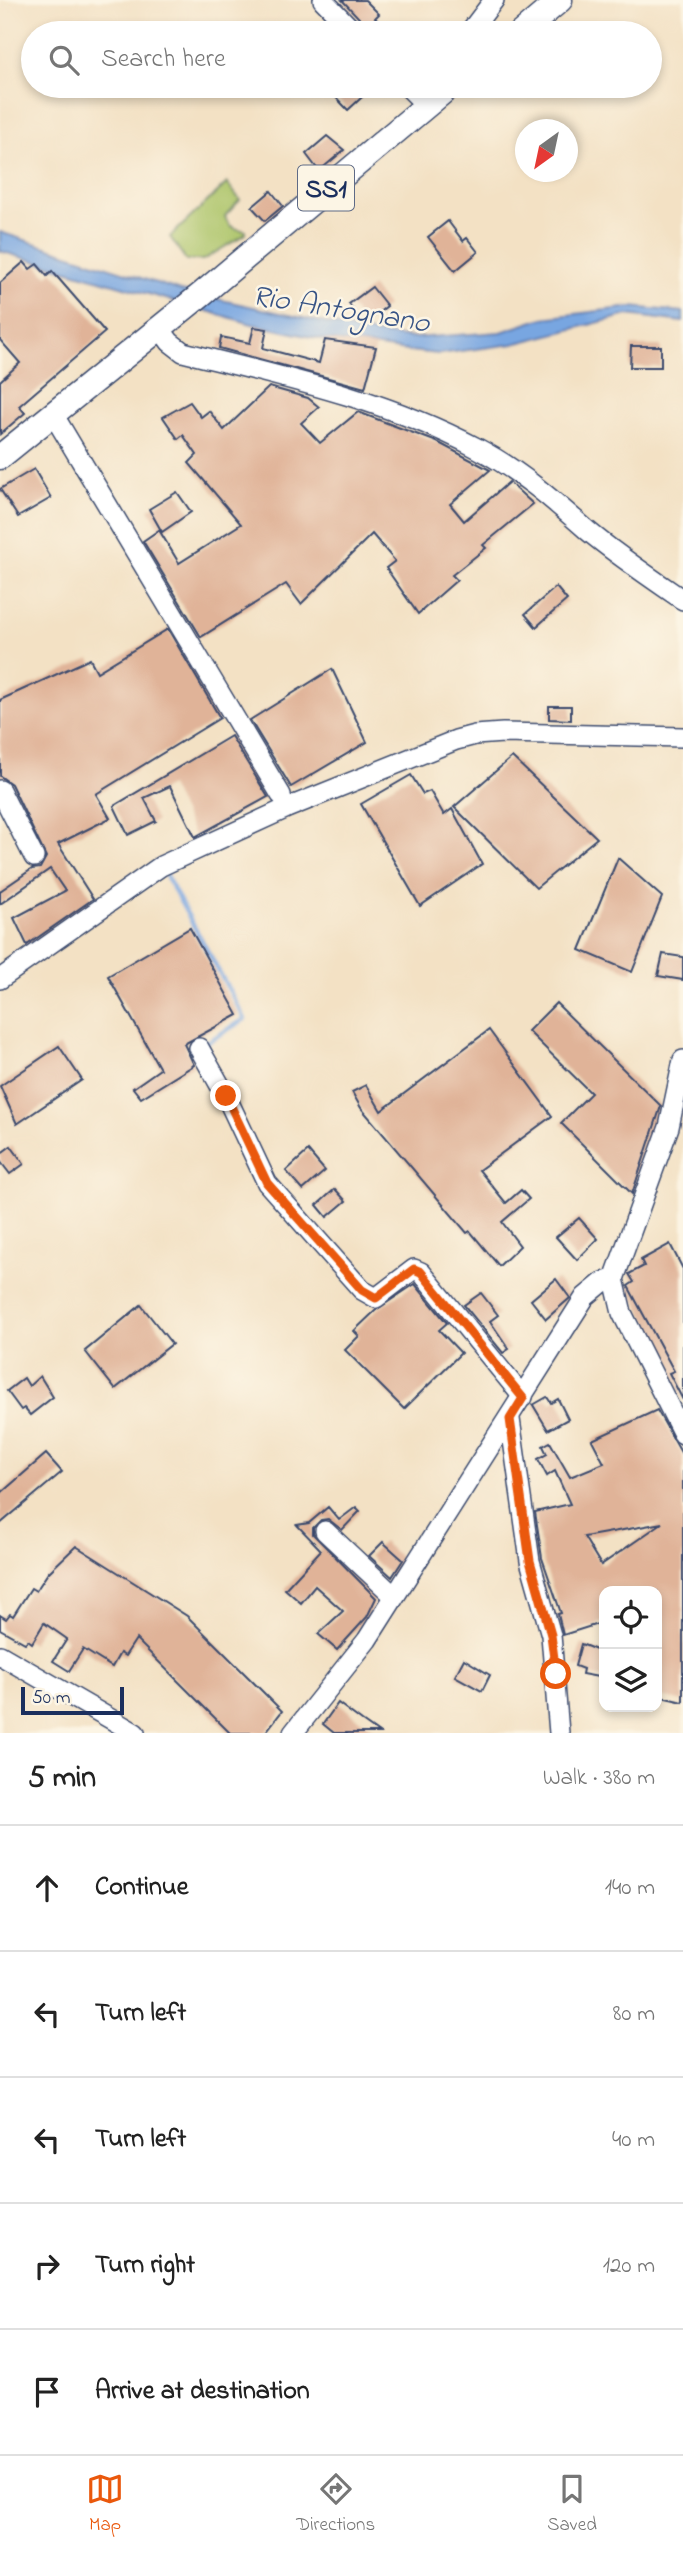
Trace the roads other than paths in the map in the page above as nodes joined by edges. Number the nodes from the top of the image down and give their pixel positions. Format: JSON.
{"nodes":[{"id":1,"x":323,"y":0,"type":"edge"},
{"id":2,"x":560,"y":0,"type":"edge"},
{"id":3,"x":483,"y":4,"type":"edge"},
{"id":4,"x":343,"y":21,"type":"edge"},
{"id":5,"x":475,"y":21,"type":"edge"},
{"id":6,"x":535,"y":21,"type":"edge"},
{"id":7,"x":431,"y":98,"type":"edge"},
{"id":8,"x":163,"y":325,"type":"junction"},
{"id":9,"x":53,"y":414,"type":"junction"},
{"id":10,"x":0,"y":457,"type":"edge"},
{"id":11,"x":683,"y":600,"type":"edge"},
{"id":12,"x":683,"y":737,"type":"edge"},
{"id":13,"x":0,"y":790,"type":"edge"},
{"id":14,"x":281,"y":795,"type":"dead end"},
{"id":15,"x":34,"y":857,"type":"dead end"},
{"id":16,"x":0,"y":979,"type":"edge"},
{"id":17,"x":199,"y":1048,"type":"dead end"},
{"id":18,"x":683,"y":1059,"type":"edge"},
{"id":19,"x":614,"y":1279,"type":"junction"},
{"id":20,"x":523,"y":1398,"type":"junction"},
{"id":21,"x":510,"y":1419,"type":"junction"},
{"id":22,"x":683,"y":1434,"type":"edge"},
{"id":23,"x":325,"y":1531,"type":"dead end"},
{"id":24,"x":394,"y":1595,"type":"junction"},
{"id":25,"x":0,"y":1655,"type":"edge"},
{"id":26,"x":135,"y":1733,"type":"edge"},
{"id":27,"x":293,"y":1733,"type":"edge"},
{"id":28,"x":559,"y":1733,"type":"edge"}],
"edges":[{"from":1,"to":4,"type":"street"},
{"from":2,"to":6,"type":"main road"},
{"from":3,"to":5,"type":"street"},
{"from":7,"to":8,"type":"main road","number":"SS1"},
{"from":8,"to":9,"type":"main road","number":"SS1"},
{"from":8,"to":11,"type":"street"},
{"from":9,"to":10,"type":"main road","number":"SS1"},
{"from":9,"to":14,"type":"street"},
{"from":12,"to":16,"type":"street"},
{"from":13,"to":15,"type":"street"},
{"from":17,"to":20,"type":"street"},
{"from":18,"to":19,"type":"street"},
{"from":19,"to":20,"type":"street"},
{"from":19,"to":22,"type":"street"},
{"from":20,"to":21,"type":"street"},
{"from":21,"to":24,"type":"street"},
{"from":21,"to":28,"type":"street"},
{"from":23,"to":24,"type":"street"},
{"from":24,"to":27,"type":"street"},
{"from":25,"to":26,"type":"street"}]}
